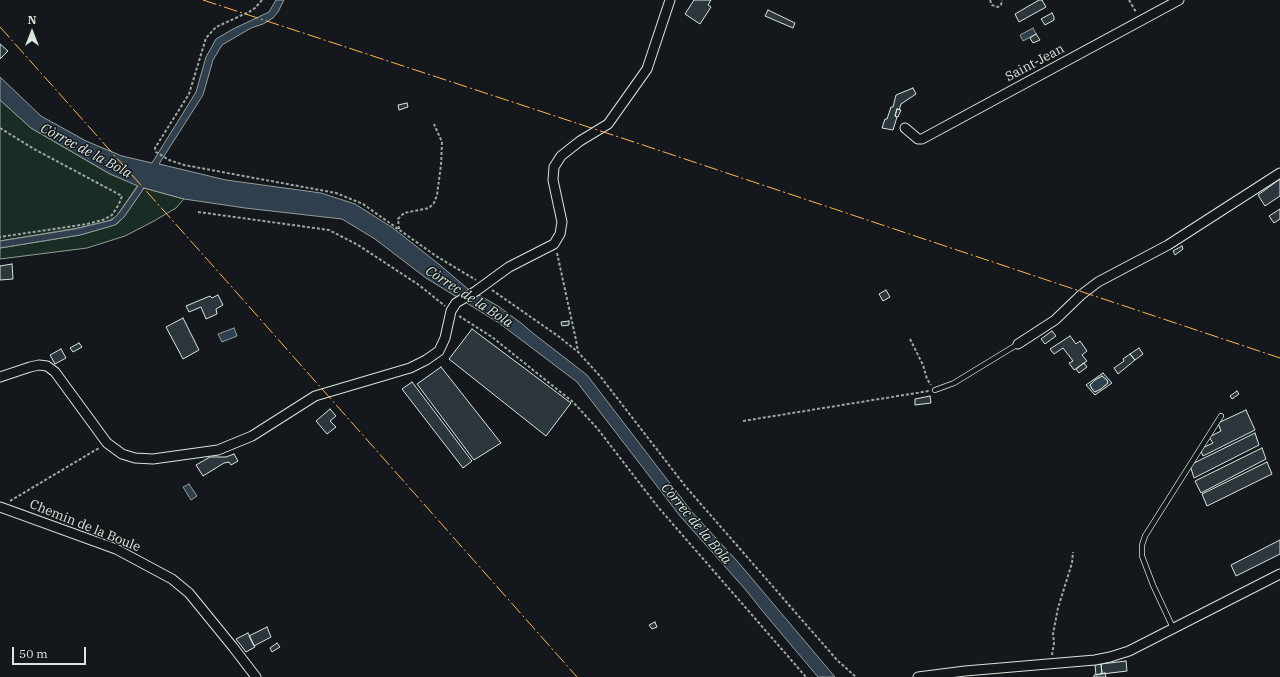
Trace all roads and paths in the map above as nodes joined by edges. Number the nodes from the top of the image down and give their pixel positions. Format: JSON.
{"nodes":[{"id":1,"x":262,"y":0,"type":"edge"},
{"id":2,"x":670,"y":0,"type":"edge"},
{"id":3,"x":990,"y":0,"type":"edge"},
{"id":4,"x":1002,"y":0,"type":"edge"},
{"id":5,"x":1129,"y":0,"type":"edge"},
{"id":6,"x":1179,"y":0,"type":"edge"},
{"id":7,"x":1140,"y":20,"type":"junction"},
{"id":8,"x":434,"y":124,"type":"dead end"},
{"id":9,"x":0,"y":128,"type":"edge"},
{"id":10,"x":906,"y":128,"type":"dead end"},
{"id":11,"x":1280,"y":173,"type":"edge"},
{"id":12,"x":198,"y":212,"type":"dead end"},
{"id":13,"x":399,"y":230,"type":"junction"},
{"id":14,"x":0,"y":237,"type":"edge"},
{"id":15,"x":554,"y":244,"type":"junction"},
{"id":16,"x":484,"y":285,"type":"junction"},
{"id":17,"x":452,"y":311,"type":"junction"},
{"id":18,"x":910,"y":339,"type":"dead end"},
{"id":19,"x":1018,"y":344,"type":"joint"},
{"id":20,"x":578,"y":352,"type":"junction"},
{"id":21,"x":0,"y":377,"type":"edge"},
{"id":22,"x":935,"y":390,"type":"junction"},
{"id":23,"x":1221,"y":416,"type":"dead end"},
{"id":24,"x":743,"y":421,"type":"dead end"},
{"id":25,"x":107,"y":443,"type":"junction"},
{"id":26,"x":3,"y":505,"type":"edge"},
{"id":27,"x":1073,"y":552,"type":"dead end"},
{"id":28,"x":1280,"y":574,"type":"edge"},
{"id":29,"x":1174,"y":628,"type":"junction"},
{"id":30,"x":1050,"y":664,"type":"junction"},
{"id":31,"x":256,"y":677,"type":"edge"},
{"id":32,"x":806,"y":677,"type":"edge"},
{"id":33,"x":856,"y":677,"type":"edge"},
{"id":34,"x":918,"y":677,"type":"edge"}],
"edges":[{"from":1,"to":13,"type":"path"},
{"from":2,"to":15,"type":"street"},
{"from":3,"to":4,"type":"path"},
{"from":5,"to":7,"type":"path"},
{"from":6,"to":7,"type":"street","name":"Saint-Jean"},
{"from":7,"to":10,"type":"street","name":"Saint-Jean"},
{"from":8,"to":13,"type":"path"},
{"from":9,"to":14,"type":"path"},
{"from":11,"to":19,"type":"street"},
{"from":12,"to":17,"type":"path"},
{"from":13,"to":16,"type":"path"},
{"from":15,"to":16,"type":"street"},
{"from":15,"to":20,"type":"path"},
{"from":16,"to":17,"type":"street"},
{"from":16,"to":20,"type":"path"},
{"from":17,"to":25,"type":"street"},
{"from":17,"to":32,"type":"path"},
{"from":18,"to":22,"type":"path"},
{"from":19,"to":22,"type":"lane"},
{"from":20,"to":33,"type":"path"},
{"from":21,"to":25,"type":"street"},
{"from":22,"to":24,"type":"path"},
{"from":23,"to":29,"type":"lane"},
{"from":25,"to":26,"type":"path"},
{"from":26,"to":31,"type":"street","name":"Chemin de la Boule"},
{"from":27,"to":30,"type":"path"},
{"from":28,"to":29,"type":"street"},
{"from":29,"to":30,"type":"street"},
{"from":30,"to":34,"type":"street"}]}
